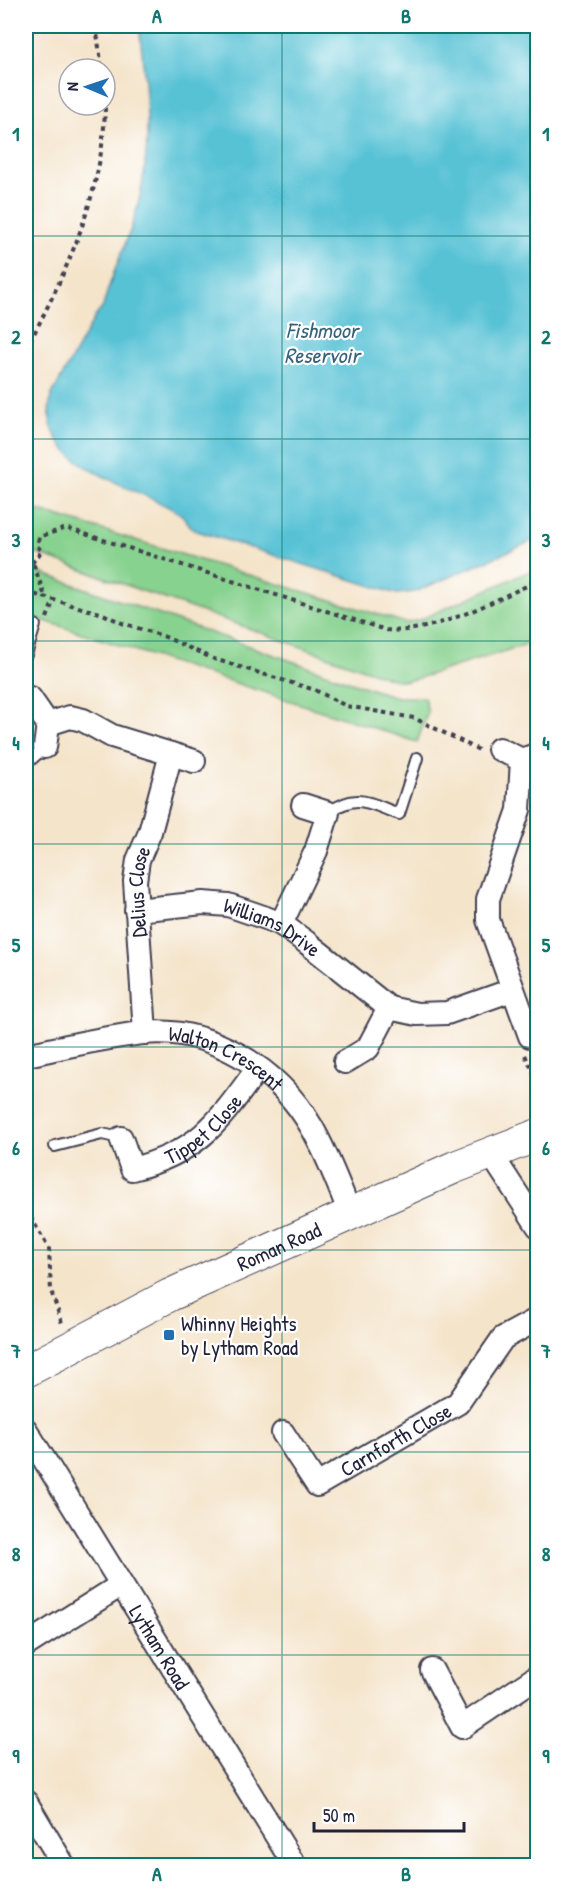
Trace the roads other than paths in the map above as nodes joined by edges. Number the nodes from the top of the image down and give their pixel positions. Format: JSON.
{"nodes":[{"id":1,"x":35,"y":625,"type":"dead end"},
{"id":2,"x":26,"y":655,"type":"edge"},
{"id":3,"x":28,"y":693,"type":"edge"},
{"id":4,"x":48,"y":724,"type":"junction"},
{"id":5,"x":45,"y":747,"type":"joint"},
{"id":6,"x":499,"y":748,"type":"road end"},
{"id":7,"x":171,"y":754,"type":"junction"},
{"id":8,"x":530,"y":757,"type":"edge"},
{"id":9,"x":417,"y":758,"type":"dead end"},
{"id":10,"x":194,"y":761,"type":"dead end"},
{"id":11,"x":26,"y":764,"type":"edge"},
{"id":12,"x":303,"y":805,"type":"dead end"},
{"id":13,"x":328,"y":813,"type":"junction"},
{"id":14,"x":136,"y":910,"type":"junction"},
{"id":15,"x":281,"y":924,"type":"junction"},
{"id":16,"x":512,"y":990,"type":"junction"},
{"id":17,"x":389,"y":1008,"type":"junction"},
{"id":18,"x":145,"y":1033,"type":"junction"},
{"id":19,"x":531,"y":1036,"type":"dead end"},
{"id":20,"x":26,"y":1055,"type":"edge"},
{"id":21,"x":345,"y":1062,"type":"dead end"},
{"id":22,"x":258,"y":1068,"type":"junction"},
{"id":23,"x":537,"y":1135,"type":"edge"},
{"id":24,"x":121,"y":1138,"type":"joint"},
{"id":25,"x":55,"y":1146,"type":"dead end"},
{"id":26,"x":491,"y":1154,"type":"junction"},
{"id":27,"x":350,"y":1214,"type":"junction"},
{"id":28,"x":537,"y":1226,"type":"edge"},
{"id":29,"x":537,"y":1319,"type":"edge"},
{"id":30,"x":26,"y":1371,"type":"edge"},
{"id":31,"x":26,"y":1430,"type":"edge"},
{"id":32,"x":283,"y":1433,"type":"dead end"},
{"id":33,"x":122,"y":1585,"type":"junction"},
{"id":34,"x":26,"y":1645,"type":"edge"},
{"id":35,"x":432,"y":1670,"type":"dead end"},
{"id":36,"x":537,"y":1676,"type":"edge"},
{"id":37,"x":26,"y":1802,"type":"edge"},
{"id":38,"x":64,"y":1866,"type":"edge"},
{"id":39,"x":295,"y":1866,"type":"edge"}],
"edges":[{"from":1,"to":2,"type":"lane"},
{"from":3,"to":4,"type":"street"},
{"from":4,"to":5,"type":"street"},
{"from":4,"to":7,"type":"street"},
{"from":5,"to":11,"type":"lane"},
{"from":6,"to":8,"type":"street"},
{"from":7,"to":10,"type":"street"},
{"from":7,"to":14,"type":"street","name":"Delius Close"},
{"from":8,"to":16,"type":"street"},
{"from":9,"to":13,"type":"lane"},
{"from":12,"to":13,"type":"street"},
{"from":13,"to":15,"type":"street"},
{"from":14,"to":15,"type":"street","name":"Williams Drive"},
{"from":14,"to":18,"type":"street","name":"Delius Close"},
{"from":15,"to":17,"type":"street","name":"Williams Drive"},
{"from":16,"to":17,"type":"street","name":"Williams Drive"},
{"from":16,"to":19,"type":"street"},
{"from":17,"to":21,"type":"street"},
{"from":18,"to":20,"type":"street","name":"Walton Crescent"},
{"from":18,"to":22,"type":"street","name":"Walton Crescent"},
{"from":22,"to":24,"type":"street","name":"Tippet Close"},
{"from":22,"to":27,"type":"street","name":"Walton Crescent"},
{"from":23,"to":26,"type":"street","name":"Roman Road"},
{"from":24,"to":25,"type":"lane"},
{"from":26,"to":27,"type":"street","name":"Roman Road"},
{"from":26,"to":28,"type":"street"},
{"from":27,"to":30,"type":"street","name":"Roman Road"},
{"from":29,"to":32,"type":"street","name":"Carnforth Close"},
{"from":31,"to":33,"type":"street","name":"Lytham Road"},
{"from":33,"to":34,"type":"street"},
{"from":33,"to":39,"type":"street","name":"Lytham Road"},
{"from":35,"to":36,"type":"street"},
{"from":37,"to":38,"type":"street"}]}
